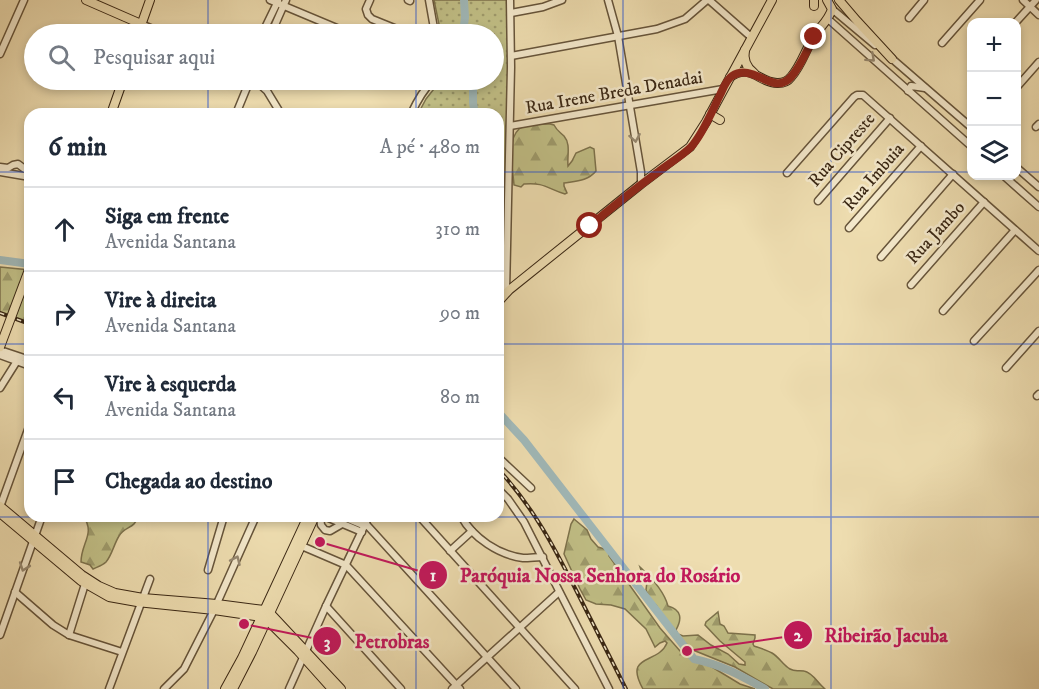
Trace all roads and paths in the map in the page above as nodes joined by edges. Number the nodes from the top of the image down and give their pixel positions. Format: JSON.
{"nodes":[{"id":1,"x":24,"y":0,"type":"edge"},
{"id":2,"x":86,"y":0,"type":"edge"},
{"id":3,"x":150,"y":0,"type":"edge"},
{"id":4,"x":270,"y":0,"type":"edge"},
{"id":5,"x":370,"y":0,"type":"edge"},
{"id":6,"x":429,"y":0,"type":"edge"},
{"id":7,"x":510,"y":0,"type":"edge"},
{"id":8,"x":562,"y":0,"type":"edge"},
{"id":9,"x":608,"y":0,"type":"edge"},
{"id":10,"x":708,"y":0,"type":"edge"},
{"id":11,"x":771,"y":0,"type":"edge"},
{"id":12,"x":822,"y":0,"type":"edge"},
{"id":13,"x":839,"y":0,"type":"edge"},
{"id":14,"x":924,"y":0,"type":"edge"},
{"id":15,"x":981,"y":0,"type":"edge"},
{"id":16,"x":1023,"y":0,"type":"edge"},
{"id":17,"x":830,"y":3,"type":"edge"},
{"id":18,"x":1034,"y":3,"type":"edge"},
{"id":19,"x":282,"y":4,"type":"edge"},
{"id":20,"x":511,"y":13,"type":"junction"},
{"id":21,"x":1039,"y":15,"type":"edge"},
{"id":22,"x":909,"y":18,"type":"dead end"},
{"id":23,"x":1020,"y":18,"type":"edge"},
{"id":24,"x":828,"y":19,"type":"junction"},
{"id":25,"x":141,"y":24,"type":"joint"},
{"id":26,"x":269,"y":24,"type":"edge"},
{"id":27,"x":275,"y":24,"type":"edge"},
{"id":28,"x":321,"y":24,"type":"edge"},
{"id":29,"x":328,"y":24,"type":"edge"},
{"id":30,"x":384,"y":24,"type":"edge"},
{"id":31,"x":433,"y":24,"type":"edge"},
{"id":32,"x":618,"y":36,"type":"junction"},
{"id":33,"x":751,"y":37,"type":"junction"},
{"id":34,"x":942,"y":43,"type":"dead end"},
{"id":35,"x":746,"y":45,"type":"junction"},
{"id":36,"x":0,"y":54,"type":"edge"},
{"id":37,"x":512,"y":56,"type":"junction"},
{"id":38,"x":892,"y":59,"type":"junction"},
{"id":39,"x":1039,"y":62,"type":"edge"},
{"id":40,"x":756,"y":74,"type":"junction"},
{"id":41,"x":729,"y":78,"type":"junction"},
{"id":42,"x":1021,"y":83,"type":"edge"},
{"id":43,"x":926,"y":88,"type":"junction"},
{"id":44,"x":723,"y":89,"type":"junction"},
{"id":45,"x":119,"y":90,"type":"edge"},
{"id":46,"x":246,"y":90,"type":"edge"},
{"id":47,"x":266,"y":90,"type":"edge"},
{"id":48,"x":425,"y":90,"type":"edge"},
{"id":49,"x":908,"y":91,"type":"junction"},
{"id":50,"x":629,"y":104,"type":"junction"},
{"id":51,"x":113,"y":108,"type":"edge"},
{"id":52,"x":238,"y":108,"type":"edge"},
{"id":53,"x":277,"y":108,"type":"edge"},
{"id":54,"x":414,"y":108,"type":"edge"},
{"id":55,"x":710,"y":114,"type":"junction"},
{"id":56,"x":890,"y":118,"type":"junction"},
{"id":57,"x":720,"y":120,"type":"dead end"},
{"id":58,"x":510,"y":126,"type":"junction"},
{"id":59,"x":970,"y":126,"type":"edge"},
{"id":60,"x":967,"y":143,"type":"edge"},
{"id":61,"x":921,"y":146,"type":"junction"},
{"id":62,"x":0,"y":167,"type":"edge"},
{"id":63,"x":24,"y":167,"type":"edge"},
{"id":64,"x":8,"y":171,"type":"junction"},
{"id":65,"x":1021,"y":171,"type":"edge"},
{"id":66,"x":0,"y":172,"type":"edge"},
{"id":67,"x":787,"y":173,"type":"dead end"},
{"id":68,"x":24,"y":174,"type":"edge"},
{"id":69,"x":953,"y":174,"type":"junction"},
{"id":70,"x":1009,"y":180,"type":"edge"},
{"id":71,"x":644,"y":182,"type":"junction"},
{"id":72,"x":1039,"y":187,"type":"edge"},
{"id":73,"x":818,"y":201,"type":"dead end"},
{"id":74,"x":984,"y":202,"type":"junction"},
{"id":75,"x":1039,"y":207,"type":"edge"},
{"id":76,"x":849,"y":228,"type":"dead end"},
{"id":77,"x":1015,"y":230,"type":"junction"},
{"id":78,"x":1039,"y":251,"type":"edge"},
{"id":79,"x":881,"y":257,"type":"dead end"},
{"id":80,"x":1039,"y":270,"type":"edge"},
{"id":81,"x":24,"y":283,"type":"edge"},
{"id":82,"x":911,"y":285,"type":"dead end"},
{"id":83,"x":506,"y":291,"type":"junction"},
{"id":84,"x":504,"y":294,"type":"edge"},
{"id":85,"x":943,"y":311,"type":"dead end"},
{"id":86,"x":1039,"y":331,"type":"edge"},
{"id":87,"x":974,"y":341,"type":"dead end"},
{"id":88,"x":0,"y":349,"type":"edge"},
{"id":89,"x":0,"y":355,"type":"edge"},
{"id":90,"x":24,"y":358,"type":"edge"},
{"id":91,"x":17,"y":361,"type":"junction"},
{"id":92,"x":24,"y":364,"type":"edge"},
{"id":93,"x":1006,"y":368,"type":"dead end"},
{"id":94,"x":0,"y":388,"type":"edge"},
{"id":95,"x":24,"y":440,"type":"edge"},
{"id":96,"x":504,"y":463,"type":"edge"},
{"id":97,"x":531,"y":488,"type":"dead end"},
{"id":98,"x":504,"y":495,"type":"edge"},
{"id":99,"x":0,"y":506,"type":"edge"},
{"id":100,"x":0,"y":513,"type":"edge"},
{"id":101,"x":40,"y":522,"type":"edge"},
{"id":102,"x":222,"y":522,"type":"edge"},
{"id":103,"x":253,"y":522,"type":"edge"},
{"id":104,"x":306,"y":522,"type":"edge"},
{"id":105,"x":311,"y":522,"type":"edge"},
{"id":106,"x":321,"y":522,"type":"edge"},
{"id":107,"x":337,"y":522,"type":"edge"},
{"id":108,"x":354,"y":522,"type":"edge"},
{"id":109,"x":366,"y":522,"type":"edge"},
{"id":110,"x":423,"y":522,"type":"edge"},
{"id":111,"x":465,"y":522,"type":"edge"},
{"id":112,"x":342,"y":524,"type":"junction"},
{"id":113,"x":364,"y":527,"type":"junction"},
{"id":114,"x":472,"y":531,"type":"junction"},
{"id":115,"x":34,"y":538,"type":"junction"},
{"id":116,"x":298,"y":545,"type":"junction"},
{"id":117,"x":450,"y":551,"type":"junction"},
{"id":118,"x":543,"y":557,"type":"junction"},
{"id":119,"x":346,"y":565,"type":"junction"},
{"id":120,"x":208,"y":570,"type":"dead end"},
{"id":121,"x":150,"y":579,"type":"dead end"},
{"id":122,"x":85,"y":584,"type":"junction"},
{"id":123,"x":15,"y":592,"type":"junction"},
{"id":124,"x":559,"y":592,"type":"junction"},
{"id":125,"x":142,"y":600,"type":"junction"},
{"id":126,"x":326,"y":606,"type":"junction"},
{"id":127,"x":216,"y":607,"type":"junction"},
{"id":128,"x":265,"y":615,"type":"junction"},
{"id":129,"x":519,"y":627,"type":"junction"},
{"id":130,"x":69,"y":634,"type":"junction"},
{"id":131,"x":0,"y":635,"type":"edge"},
{"id":132,"x":122,"y":652,"type":"junction"},
{"id":133,"x":305,"y":654,"type":"junction"},
{"id":134,"x":487,"y":657,"type":"junction"},
{"id":135,"x":456,"y":688,"type":"edge"},
{"id":136,"x":109,"y":689,"type":"edge"},
{"id":137,"x":164,"y":689,"type":"edge"},
{"id":138,"x":225,"y":689,"type":"edge"},
{"id":139,"x":233,"y":689,"type":"edge"},
{"id":140,"x":289,"y":689,"type":"edge"},
{"id":141,"x":332,"y":689,"type":"edge"},
{"id":142,"x":341,"y":689,"type":"edge"},
{"id":143,"x":401,"y":689,"type":"edge"},
{"id":144,"x":516,"y":689,"type":"edge"},
{"id":145,"x":576,"y":689,"type":"edge"},
{"id":146,"x":609,"y":689,"type":"edge"}],
"edges":[{"from":1,"to":36,"type":"street"},
{"from":2,"to":25,"type":"main road"},
{"from":3,"to":25,"type":"main road"},
{"from":4,"to":19,"type":"street"},
{"from":5,"to":30,"type":"street"},
{"from":6,"to":31,"type":"street"},
{"from":7,"to":20,"type":"street"},
{"from":8,"to":20,"type":"street"},
{"from":9,"to":32,"type":"street"},
{"from":10,"to":32,"type":"street"},
{"from":10,"to":33,"type":"street"},
{"from":11,"to":33,"type":"main road"},
{"from":12,"to":17,"type":"main road"},
{"from":13,"to":38,"type":"main road"},
{"from":14,"to":22,"type":"street"},
{"from":15,"to":34,"type":"street"},
{"from":16,"to":18,"type":"street"},
{"from":17,"to":24,"type":"main road"},
{"from":17,"to":38,"type":"street"},
{"from":18,"to":21,"type":"street"},
{"from":18,"to":23,"type":"street"},
{"from":19,"to":26,"type":"street"},
{"from":19,"to":27,"type":"street"},
{"from":19,"to":28,"type":"street"},
{"from":19,"to":29,"type":"street"},
{"from":20,"to":37,"type":"street"},
{"from":24,"to":40,"type":"main road"},
{"from":24,"to":49,"type":"street","one_way":true},
{"from":32,"to":37,"type":"street"},
{"from":32,"to":50,"type":"street"},
{"from":33,"to":35,"type":"main road"},
{"from":35,"to":40,"type":"main road"},
{"from":35,"to":41,"type":"main road"},
{"from":37,"to":58,"type":"street"},
{"from":38,"to":43,"type":"street"},
{"from":39,"to":42,"type":"street"},
{"from":40,"to":41,"type":"main road"},
{"from":41,"to":44,"type":"main road"},
{"from":43,"to":49,"type":"street"},
{"from":43,"to":59,"type":"street"},
{"from":44,"to":50,"type":"street","name":"Rua Irene Breda Denadai"},
{"from":44,"to":55,"type":"main road"},
{"from":45,"to":51,"type":"main road"},
{"from":46,"to":52,"type":"street"},
{"from":47,"to":53,"type":"street"},
{"from":48,"to":54,"type":"street"},
{"from":49,"to":60,"type":"street"},
{"from":50,"to":58,"type":"street","name":"Rua Irene Breda Denadai"},
{"from":50,"to":71,"type":"street","one_way":true},
{"from":55,"to":57,"type":"main road"},
{"from":55,"to":71,"type":"main road"},
{"from":56,"to":61,"type":"street"},
{"from":56,"to":67,"type":"street"},
{"from":56,"to":73,"type":"street","name":"Rua Cipreste"},
{"from":58,"to":83,"type":"street"},
{"from":61,"to":69,"type":"street"},
{"from":61,"to":76,"type":"street","name":"Rua Imbuia"},
{"from":62,"to":64,"type":"street"},
{"from":63,"to":64,"type":"street"},
{"from":64,"to":66,"type":"street"},
{"from":64,"to":68,"type":"street"},
{"from":65,"to":72,"type":"street"},
{"from":69,"to":74,"type":"street"},
{"from":69,"to":79,"type":"street"},
{"from":70,"to":75,"type":"street"},
{"from":71,"to":83,"type":"main road"},
{"from":74,"to":77,"type":"street"},
{"from":74,"to":82,"type":"street","name":"Rua Jambo"},
{"from":77,"to":78,"type":"street"},
{"from":77,"to":85,"type":"street"},
{"from":80,"to":87,"type":"street"},
{"from":81,"to":88,"type":"main road","bridge":true},
{"from":83,"to":84,"type":"main road"},
{"from":86,"to":93,"type":"street"},
{"from":88,"to":90,"type":"street"},
{"from":89,"to":91,"type":"street"},
{"from":91,"to":92,"type":"street"},
{"from":91,"to":94,"type":"street"},
{"from":95,"to":99,"type":"street"},
{"from":96,"to":97,"type":"street"},
{"from":98,"to":118,"type":"street"},
{"from":99,"to":115,"type":"main road"},
{"from":100,"to":115,"type":"main road"},
{"from":101,"to":115,"type":"street"},
{"from":102,"to":120,"type":"street"},
{"from":127,"to":103,"type":"street","one_way":true},
{"from":104,"to":116,"type":"main road"},
{"from":105,"to":116,"type":"main road"},
{"from":106,"to":112,"type":"street"},
{"from":107,"to":112,"type":"street"},
{"from":108,"to":113,"type":"street"},
{"from":109,"to":113,"type":"street"},
{"from":110,"to":117,"type":"street"},
{"from":111,"to":114,"type":"street"},
{"from":112,"to":113,"type":"street"},
{"from":113,"to":119,"type":"street"},
{"from":113,"to":134,"type":"street"},
{"from":114,"to":117,"type":"street"},
{"from":114,"to":118,"type":"street"},
{"from":115,"to":122,"type":"main road"},
{"from":115,"to":123,"type":"street","one_way":true},
{"from":115,"to":125,"type":"main road"},
{"from":116,"to":119,"type":"street"},
{"from":116,"to":128,"type":"main road"},
{"from":117,"to":129,"type":"street"},
{"from":118,"to":124,"type":"street"},
{"from":119,"to":126,"type":"street"},
{"from":119,"to":135,"type":"street"},
{"from":121,"to":125,"type":"street"},
{"from":122,"to":125,"type":"main road"},
{"from":122,"to":130,"type":"street"},
{"from":123,"to":130,"type":"street"},
{"from":123,"to":131,"type":"street"},
{"from":124,"to":129,"type":"street"},
{"from":124,"to":146,"type":"street"},
{"from":125,"to":127,"type":"main road"},
{"from":125,"to":132,"type":"street"},
{"from":126,"to":133,"type":"street"},
{"from":126,"to":143,"type":"street"},
{"from":127,"to":128,"type":"main road"},
{"from":127,"to":137,"type":"street"},
{"from":128,"to":133,"type":"main road"},
{"from":128,"to":138,"type":"main road"},
{"from":128,"to":139,"type":"main road"},
{"from":129,"to":134,"type":"street"},
{"from":129,"to":145,"type":"street"},
{"from":130,"to":132,"type":"street"},
{"from":132,"to":136,"type":"street"},
{"from":133,"to":140,"type":"street"},
{"from":133,"to":141,"type":"main road"},
{"from":133,"to":142,"type":"main road"},
{"from":134,"to":135,"type":"street"},
{"from":134,"to":144,"type":"street"}]}
